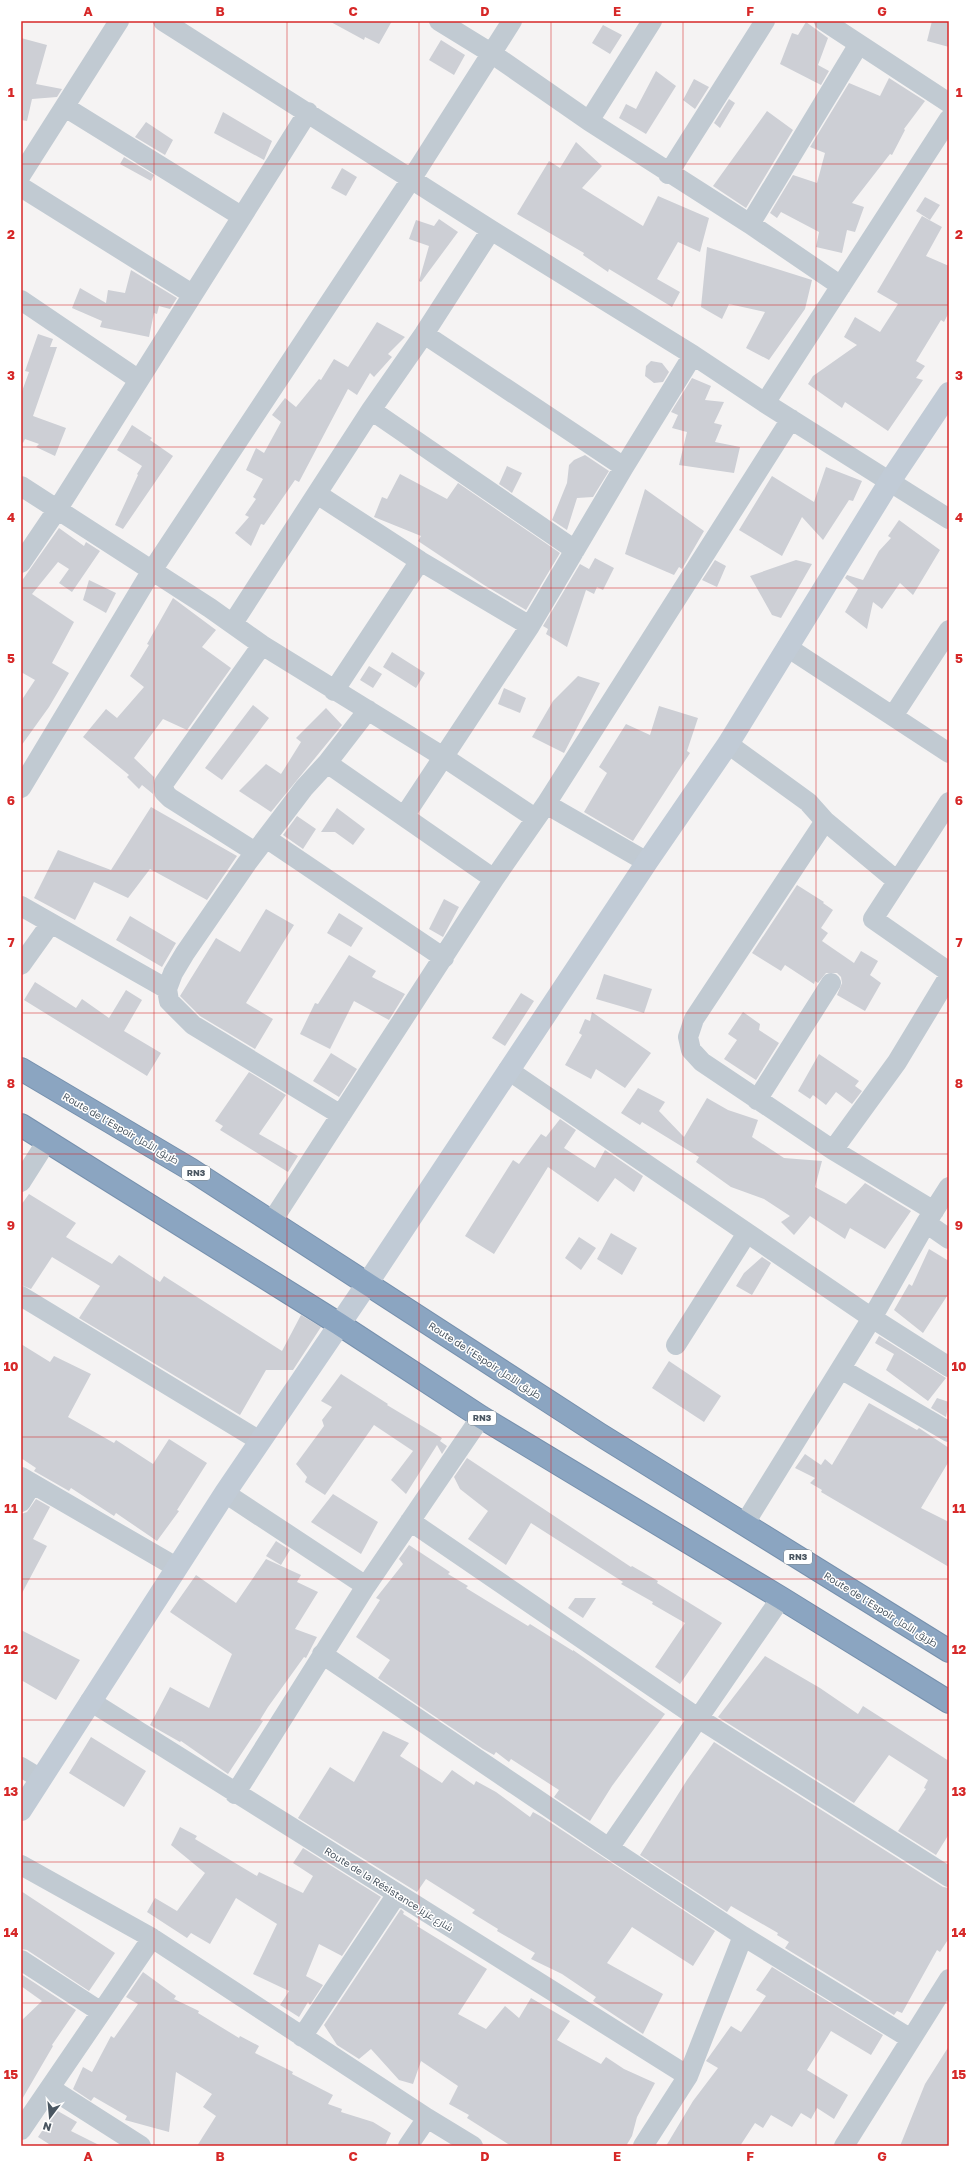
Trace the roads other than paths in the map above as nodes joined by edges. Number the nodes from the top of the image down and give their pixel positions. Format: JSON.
{"nodes":[{"id":1,"x":119,"y":21,"type":"edge"},
{"id":2,"x":163,"y":21,"type":"edge"},
{"id":3,"x":439,"y":21,"type":"edge"},
{"id":4,"x":512,"y":21,"type":"edge"},
{"id":5,"x":652,"y":21,"type":"edge"},
{"id":6,"x":765,"y":21,"type":"edge"},
{"id":7,"x":824,"y":21,"type":"edge"},
{"id":8,"x":858,"y":44,"type":"junction"},
{"id":9,"x":491,"y":53,"type":"junction"},
{"id":10,"x":949,"y":103,"type":"edge"},
{"id":11,"x":65,"y":107,"type":"junction"},
{"id":12,"x":308,"y":112,"type":"junction"},
{"id":13,"x":949,"y":119,"type":"edge"},
{"id":14,"x":589,"y":121,"type":"junction"},
{"id":15,"x":668,"y":174,"type":"junction"},
{"id":16,"x":21,"y":175,"type":"edge"},
{"id":17,"x":412,"y":178,"type":"junction"},
{"id":18,"x":21,"y":187,"type":"edge"},
{"id":19,"x":241,"y":216,"type":"junction"},
{"id":20,"x":750,"y":224,"type":"junction"},
{"id":21,"x":491,"y":230,"type":"junction"},
{"id":22,"x":841,"y":286,"type":"junction"},
{"id":23,"x":192,"y":294,"type":"junction"},
{"id":24,"x":21,"y":300,"type":"edge"},
{"id":25,"x":424,"y":334,"type":"junction"},
{"id":26,"x":693,"y":355,"type":"junction"},
{"id":27,"x":139,"y":380,"type":"junction"},
{"id":28,"x":949,"y":393,"type":"edge"},
{"id":29,"x":765,"y":403,"type":"junction"},
{"id":30,"x":371,"y":410,"type":"junction"},
{"id":31,"x":791,"y":419,"type":"junction"},
{"id":32,"x":624,"y":467,"type":"junction"},
{"id":33,"x":890,"y":481,"type":"junction"},
{"id":34,"x":21,"y":486,"type":"edge"},
{"id":35,"x":317,"y":494,"type":"junction"},
{"id":36,"x":57,"y":510,"type":"junction"},
{"id":37,"x":949,"y":519,"type":"edge"},
{"id":38,"x":575,"y":550,"type":"junction"},
{"id":39,"x":420,"y":561,"type":"junction"},
{"id":40,"x":21,"y":563,"type":"edge"},
{"id":41,"x":151,"y":572,"type":"junction"},
{"id":42,"x":233,"y":623,"type":"junction"},
{"id":43,"x":530,"y":626,"type":"junction"},
{"id":44,"x":949,"y":630,"type":"edge"},
{"id":45,"x":262,"y":645,"type":"junction"},
{"id":46,"x":787,"y":647,"type":"junction"},
{"id":47,"x":334,"y":691,"type":"junction"},
{"id":48,"x":368,"y":710,"type":"junction"},
{"id":49,"x":893,"y":716,"type":"junction"},
{"id":50,"x":728,"y":744,"type":"junction"},
{"id":51,"x":949,"y":753,"type":"edge"},
{"id":52,"x":442,"y":756,"type":"junction"},
{"id":53,"x":327,"y":763,"type":"junction"},
{"id":54,"x":23,"y":780,"type":"edge"},
{"id":55,"x":948,"y":804,"type":"edge"},
{"id":56,"x":540,"y":811,"type":"junction"},
{"id":57,"x":405,"y":815,"type":"junction"},
{"id":58,"x":825,"y":821,"type":"junction"},
{"id":59,"x":261,"y":845,"type":"junction"},
{"id":60,"x":647,"y":862,"type":"junction"},
{"id":61,"x":494,"y":879,"type":"junction"},
{"id":62,"x":897,"y":881,"type":"junction"},
{"id":63,"x":21,"y":906,"type":"edge"},
{"id":64,"x":51,"y":923,"type":"junction"},
{"id":65,"x":444,"y":958,"type":"junction"},
{"id":66,"x":21,"y":965,"type":"edge"},
{"id":67,"x":949,"y":972,"type":"edge"},
{"id":68,"x":949,"y":976,"type":"edge"},
{"id":69,"x":831,"y":983,"type":"dead end"},
{"id":70,"x":167,"y":989,"type":"junction"},
{"id":71,"x":21,"y":1069,"type":"edge"},
{"id":72,"x":508,"y":1070,"type":"junction"},
{"id":73,"x":757,"y":1100,"type":"junction"},
{"id":74,"x":341,"y":1115,"type":"junction"},
{"id":75,"x":21,"y":1125,"type":"edge"},
{"id":76,"x":47,"y":1141,"type":"junction"},
{"id":77,"x":833,"y":1150,"type":"junction"},
{"id":78,"x":21,"y":1182,"type":"edge"},
{"id":79,"x":949,"y":1187,"type":"edge"},
{"id":80,"x":930,"y":1217,"type":"junction"},
{"id":81,"x":272,"y":1221,"type":"junction"},
{"id":82,"x":747,"y":1233,"type":"junction"},
{"id":83,"x":949,"y":1239,"type":"edge"},
{"id":84,"x":367,"y":1284,"type":"junction"},
{"id":85,"x":21,"y":1296,"type":"edge"},
{"id":86,"x":872,"y":1318,"type":"junction"},
{"id":87,"x":339,"y":1324,"type":"junction"},
{"id":88,"x":676,"y":1345,"type":"dead end"},
{"id":89,"x":949,"y":1367,"type":"edge"},
{"id":90,"x":840,"y":1369,"type":"junction"},
{"id":91,"x":481,"y":1417,"type":"junction"},
{"id":92,"x":949,"y":1432,"type":"edge"},
{"id":93,"x":260,"y":1441,"type":"junction"},
{"id":94,"x":27,"y":1481,"type":"edge"},
{"id":95,"x":225,"y":1493,"type":"junction"},
{"id":96,"x":21,"y":1502,"type":"edge"},
{"id":97,"x":410,"y":1521,"type":"junction"},
{"id":98,"x":745,"y":1523,"type":"junction"},
{"id":99,"x":176,"y":1567,"type":"junction"},
{"id":100,"x":366,"y":1586,"type":"junction"},
{"id":101,"x":781,"y":1598,"type":"junction"},
{"id":102,"x":949,"y":1651,"type":"edge"},
{"id":103,"x":322,"y":1654,"type":"junction"},
{"id":104,"x":90,"y":1701,"type":"junction"},
{"id":105,"x":949,"y":1702,"type":"edge"},
{"id":106,"x":698,"y":1718,"type":"junction"},
{"id":107,"x":21,"y":1767,"type":"edge"},
{"id":108,"x":41,"y":1779,"type":"junction"},
{"id":109,"x":236,"y":1794,"type":"junction"},
{"id":110,"x":21,"y":1810,"type":"edge"},
{"id":111,"x":609,"y":1848,"type":"junction"},
{"id":112,"x":21,"y":1865,"type":"edge"},
{"id":113,"x":949,"y":1877,"type":"edge"},
{"id":114,"x":397,"y":1894,"type":"junction"},
{"id":115,"x":742,"y":1936,"type":"junction"},
{"id":116,"x":152,"y":1938,"type":"junction"},
{"id":117,"x":21,"y":1960,"type":"edge"},
{"id":118,"x":949,"y":1979,"type":"edge"},
{"id":119,"x":100,"y":2012,"type":"junction"},
{"id":120,"x":302,"y":2037,"type":"junction"},
{"id":121,"x":911,"y":2038,"type":"junction"},
{"id":122,"x":688,"y":2076,"type":"junction"},
{"id":123,"x":50,"y":2088,"type":"junction"},
{"id":124,"x":427,"y":2118,"type":"junction"},
{"id":125,"x":21,"y":2130,"type":"edge"},
{"id":126,"x":141,"y":2146,"type":"edge"},
{"id":127,"x":408,"y":2146,"type":"edge"},
{"id":128,"x":473,"y":2146,"type":"edge"},
{"id":129,"x":643,"y":2146,"type":"edge"},
{"id":130,"x":844,"y":2146,"type":"edge"}],
"edges":[{"from":1,"to":11,"type":"street"},
{"from":2,"to":12,"type":"street"},
{"from":3,"to":9,"type":"street"},
{"from":4,"to":9,"type":"street"},
{"from":5,"to":14,"type":"street"},
{"from":6,"to":15,"type":"street"},
{"from":7,"to":8,"type":"street"},
{"from":8,"to":10,"type":"street"},
{"from":8,"to":20,"type":"street"},
{"from":9,"to":14,"type":"street"},
{"from":9,"to":17,"type":"street"},
{"from":11,"to":16,"type":"street"},
{"from":11,"to":19,"type":"street"},
{"from":12,"to":17,"type":"street"},
{"from":12,"to":19,"type":"street"},
{"from":13,"to":22,"type":"street"},
{"from":14,"to":15,"type":"street"},
{"from":15,"to":20,"type":"street"},
{"from":17,"to":21,"type":"street"},
{"from":17,"to":41,"type":"street"},
{"from":18,"to":23,"type":"street"},
{"from":19,"to":23,"type":"street"},
{"from":20,"to":22,"type":"street"},
{"from":21,"to":25,"type":"street"},
{"from":21,"to":26,"type":"street"},
{"from":22,"to":29,"type":"street"},
{"from":23,"to":27,"type":"street"},
{"from":24,"to":27,"type":"street"},
{"from":25,"to":30,"type":"street"},
{"from":25,"to":32,"type":"street"},
{"from":26,"to":29,"type":"street"},
{"from":26,"to":32,"type":"street"},
{"from":27,"to":36,"type":"street"},
{"from":28,"to":33,"type":"main road"},
{"from":29,"to":31,"type":"street"},
{"from":30,"to":35,"type":"street"},
{"from":30,"to":38,"type":"street"},
{"from":31,"to":33,"type":"street"},
{"from":31,"to":56,"type":"street"},
{"from":32,"to":38,"type":"street"},
{"from":33,"to":37,"type":"street"},
{"from":33,"to":46,"type":"main road"},
{"from":34,"to":36,"type":"street"},
{"from":35,"to":39,"type":"street"},
{"from":35,"to":42,"type":"street"},
{"from":36,"to":40,"type":"street"},
{"from":36,"to":41,"type":"street"},
{"from":38,"to":43,"type":"street"},
{"from":39,"to":43,"type":"street"},
{"from":39,"to":47,"type":"street"},
{"from":41,"to":42,"type":"street"},
{"from":41,"to":54,"type":"street"},
{"from":42,"to":45,"type":"street"},
{"from":43,"to":52,"type":"street"},
{"from":44,"to":49,"type":"street"},
{"from":45,"to":47,"type":"street"},
{"from":45,"to":59,"type":"street"},
{"from":46,"to":49,"type":"street"},
{"from":46,"to":50,"type":"main road"},
{"from":47,"to":48,"type":"street"},
{"from":48,"to":52,"type":"street"},
{"from":48,"to":53,"type":"street"},
{"from":49,"to":51,"type":"street"},
{"from":50,"to":58,"type":"street"},
{"from":50,"to":60,"type":"main road"},
{"from":52,"to":56,"type":"street"},
{"from":52,"to":57,"type":"street"},
{"from":53,"to":57,"type":"street"},
{"from":53,"to":59,"type":"street"},
{"from":55,"to":62,"type":"street"},
{"from":56,"to":60,"type":"street"},
{"from":56,"to":61,"type":"street"},
{"from":57,"to":61,"type":"street"},
{"from":58,"to":62,"type":"street"},
{"from":58,"to":73,"type":"street"},
{"from":59,"to":65,"type":"street"},
{"from":59,"to":70,"type":"street"},
{"from":60,"to":72,"type":"main road"},
{"from":61,"to":65,"type":"street"},
{"from":62,"to":67,"type":"street"},
{"from":63,"to":64,"type":"street"},
{"from":64,"to":66,"type":"street"},
{"from":64,"to":70,"type":"street"},
{"from":65,"to":74,"type":"street"},
{"from":68,"to":77,"type":"street"},
{"from":69,"to":73,"type":"street"},
{"from":70,"to":74,"type":"street"},
{"from":71,"to":81,"type":"highway","name":"Route de l’Espoir طريق الأمل","number":"RN3"},
{"from":72,"to":82,"type":"street"},
{"from":72,"to":84,"type":"main road"},
{"from":73,"to":77,"type":"street"},
{"from":74,"to":81,"type":"street"},
{"from":75,"to":76,"type":"highway","number":"RN3"},
{"from":76,"to":78,"type":"street"},
{"from":76,"to":87,"type":"highway","number":"RN3"},
{"from":77,"to":80,"type":"street"},
{"from":79,"to":80,"type":"street"},
{"from":80,"to":83,"type":"street"},
{"from":80,"to":86,"type":"street"},
{"from":81,"to":84,"type":"highway","name":"Route de l’Espoir طريق الأمل","number":"RN3"},
{"from":82,"to":86,"type":"street"},
{"from":82,"to":88,"type":"street"},
{"from":84,"to":87,"type":"main road"},
{"from":84,"to":98,"type":"highway","name":"Route de l’Espoir طريق الأمل","number":"RN3"},
{"from":85,"to":93,"type":"street"},
{"from":86,"to":89,"type":"street"},
{"from":86,"to":90,"type":"street"},
{"from":87,"to":91,"type":"highway","number":"RN3"},
{"from":87,"to":93,"type":"main road"},
{"from":90,"to":92,"type":"street"},
{"from":90,"to":98,"type":"street"},
{"from":91,"to":97,"type":"street"},
{"from":91,"to":101,"type":"highway","number":"RN3"},
{"from":93,"to":95,"type":"main road"},
{"from":94,"to":96,"type":"street"},
{"from":94,"to":99,"type":"street"},
{"from":95,"to":99,"type":"main road"},
{"from":95,"to":100,"type":"street"},
{"from":97,"to":100,"type":"street"},
{"from":97,"to":106,"type":"street"},
{"from":98,"to":102,"type":"highway","name":"Route de l’Espoir طريق الأمل","number":"RN3"},
{"from":99,"to":104,"type":"main road"},
{"from":100,"to":103,"type":"street"},
{"from":101,"to":105,"type":"highway","number":"RN3"},
{"from":101,"to":106,"type":"street"},
{"from":103,"to":109,"type":"street"},
{"from":103,"to":111,"type":"street"},
{"from":104,"to":108,"type":"main road"},
{"from":104,"to":109,"type":"street","name":"Route de la Résistance شارع عزيز"},
{"from":106,"to":111,"type":"street"},
{"from":106,"to":113,"type":"street"},
{"from":107,"to":108,"type":"street"},
{"from":108,"to":110,"type":"main road"},
{"from":109,"to":114,"type":"street","name":"Route de la Résistance شارع عزيز"},
{"from":111,"to":115,"type":"street"},
{"from":112,"to":116,"type":"street"},
{"from":114,"to":120,"type":"street"},
{"from":114,"to":122,"type":"street","name":"Route de la Résistance شارع عزيز"},
{"from":115,"to":121,"type":"street"},
{"from":115,"to":122,"type":"street"},
{"from":116,"to":119,"type":"street"},
{"from":116,"to":120,"type":"street"},
{"from":117,"to":119,"type":"street"},
{"from":118,"to":121,"type":"street"},
{"from":119,"to":123,"type":"street"},
{"from":120,"to":124,"type":"street"},
{"from":121,"to":130,"type":"street"},
{"from":122,"to":129,"type":"street"},
{"from":123,"to":125,"type":"street"},
{"from":123,"to":126,"type":"street"},
{"from":124,"to":127,"type":"street"},
{"from":124,"to":128,"type":"street"}]}
